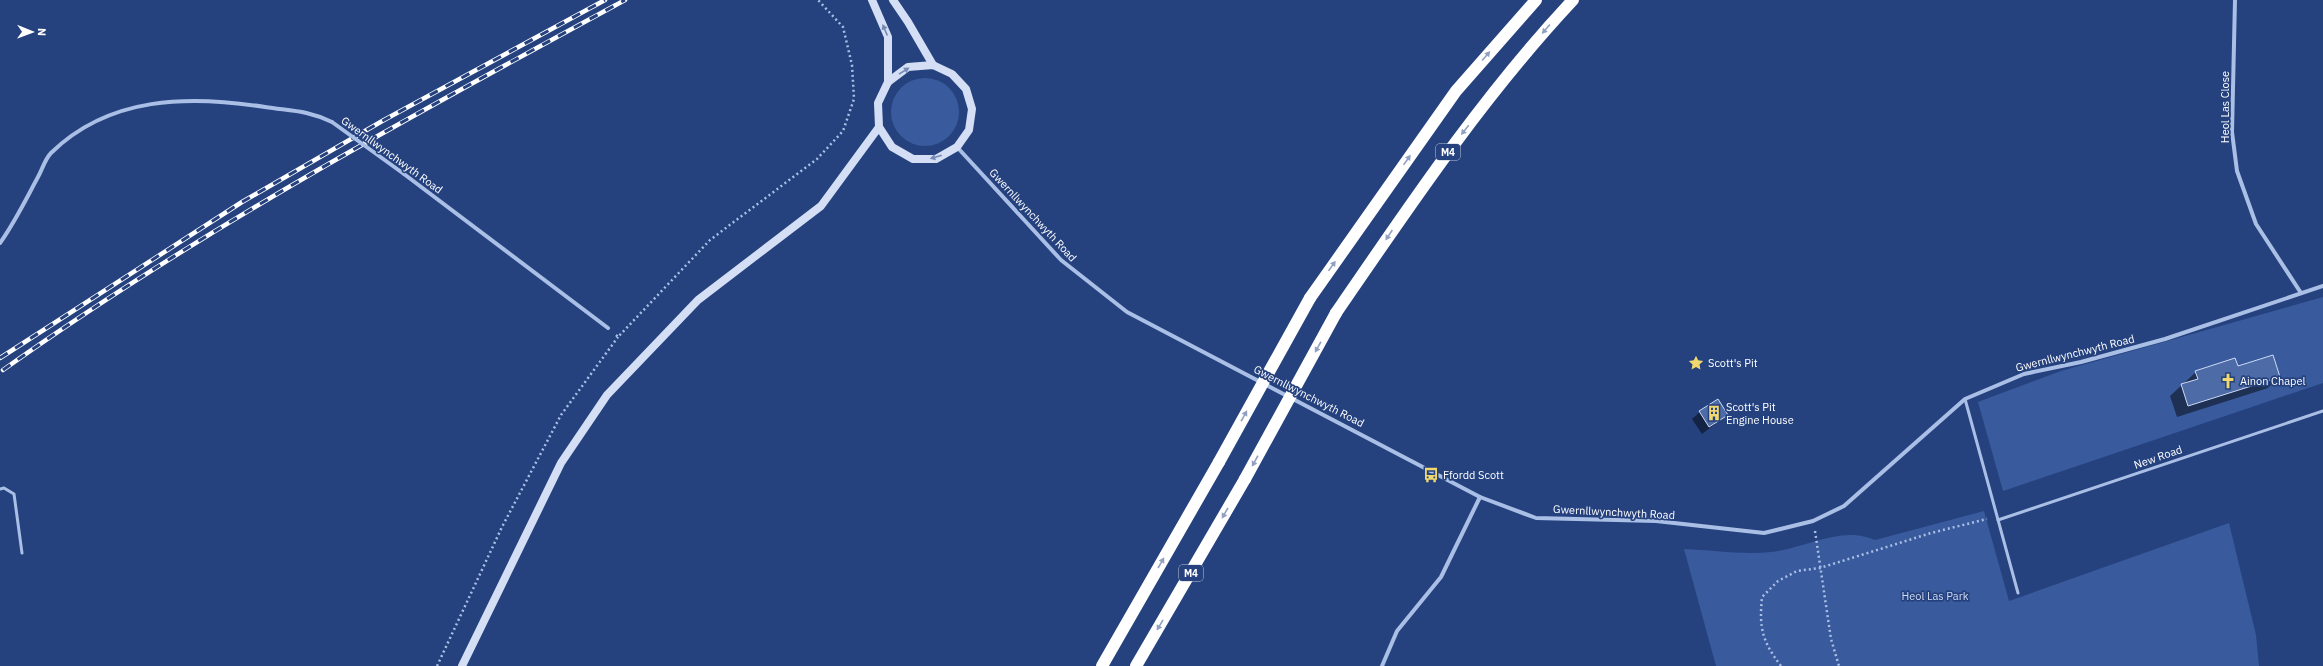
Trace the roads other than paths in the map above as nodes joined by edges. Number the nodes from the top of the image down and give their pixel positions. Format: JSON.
{"nodes":[{"id":1,"x":872,"y":0,"type":"edge"},
{"id":2,"x":893,"y":0,"type":"edge"},
{"id":3,"x":1536,"y":0,"type":"edge"},
{"id":4,"x":1573,"y":0,"type":"edge"},
{"id":5,"x":2235,"y":0,"type":"edge"},
{"id":6,"x":933,"y":66,"type":"junction"},
{"id":7,"x":888,"y":82,"type":"junction"},
{"id":8,"x":879,"y":127,"type":"junction"},
{"id":9,"x":957,"y":147,"type":"junction"},
{"id":10,"x":0,"y":242,"type":"edge"},
{"id":11,"x":2323,"y":286,"type":"edge"},
{"id":12,"x":2301,"y":293,"type":"junction"},
{"id":13,"x":608,"y":328,"type":"road end"},
{"id":14,"x":1965,"y":399,"type":"junction"},
{"id":15,"x":2323,"y":411,"type":"edge"},
{"id":16,"x":0,"y":489,"type":"edge"},
{"id":17,"x":1480,"y":497,"type":"junction"},
{"id":18,"x":1998,"y":518,"type":"junction"},
{"id":19,"x":22,"y":553,"type":"dead end"},
{"id":20,"x":2018,"y":593,"type":"dead end"},
{"id":21,"x":1142,"y":596,"type":"junction"},
{"id":22,"x":462,"y":666,"type":"edge"},
{"id":23,"x":1096,"y":666,"type":"edge"},
{"id":24,"x":1102,"y":666,"type":"edge"},
{"id":25,"x":1136,"y":666,"type":"edge"},
{"id":26,"x":1382,"y":666,"type":"edge"}],
"edges":[{"from":7,"to":1,"type":"main road","one_way":true},
{"from":2,"to":6,"type":"main road"},
{"from":21,"to":3,"type":"highway","number":"M4","one_way":true,"bridge":true},
{"from":4,"to":25,"type":"highway","number":"M4","one_way":true,"bridge":true},
{"from":5,"to":12,"type":"street","name":"Heol Las Close"},
{"from":7,"to":6,"type":"main road","one_way":true},
{"from":6,"to":9,"type":"main road"},
{"from":7,"to":8,"type":"main road"},
{"from":9,"to":8,"type":"main road","one_way":true},
{"from":8,"to":22,"type":"main road"},
{"from":9,"to":17,"type":"street","name":"Gwernllwynchwyth Road"},
{"from":10,"to":13,"type":"street","name":"Gwernllwynchwyth Road","bridge":true},
{"from":11,"to":12,"type":"street","name":"Gwernllwynchwyth Road"},
{"from":12,"to":14,"type":"street","name":"Gwernllwynchwyth Road"},
{"from":14,"to":17,"type":"street","name":"Gwernllwynchwyth Road"},
{"from":14,"to":18,"type":"lane"},
{"from":15,"to":18,"type":"lane","name":"New Road"},
{"from":16,"to":19,"type":"lane"},
{"from":17,"to":26,"type":"street"},
{"from":18,"to":20,"type":"lane"},
{"from":21,"to":23,"type":"highway","number":"M4"},
{"from":21,"to":24,"type":"highway","number":"M4"}]}
